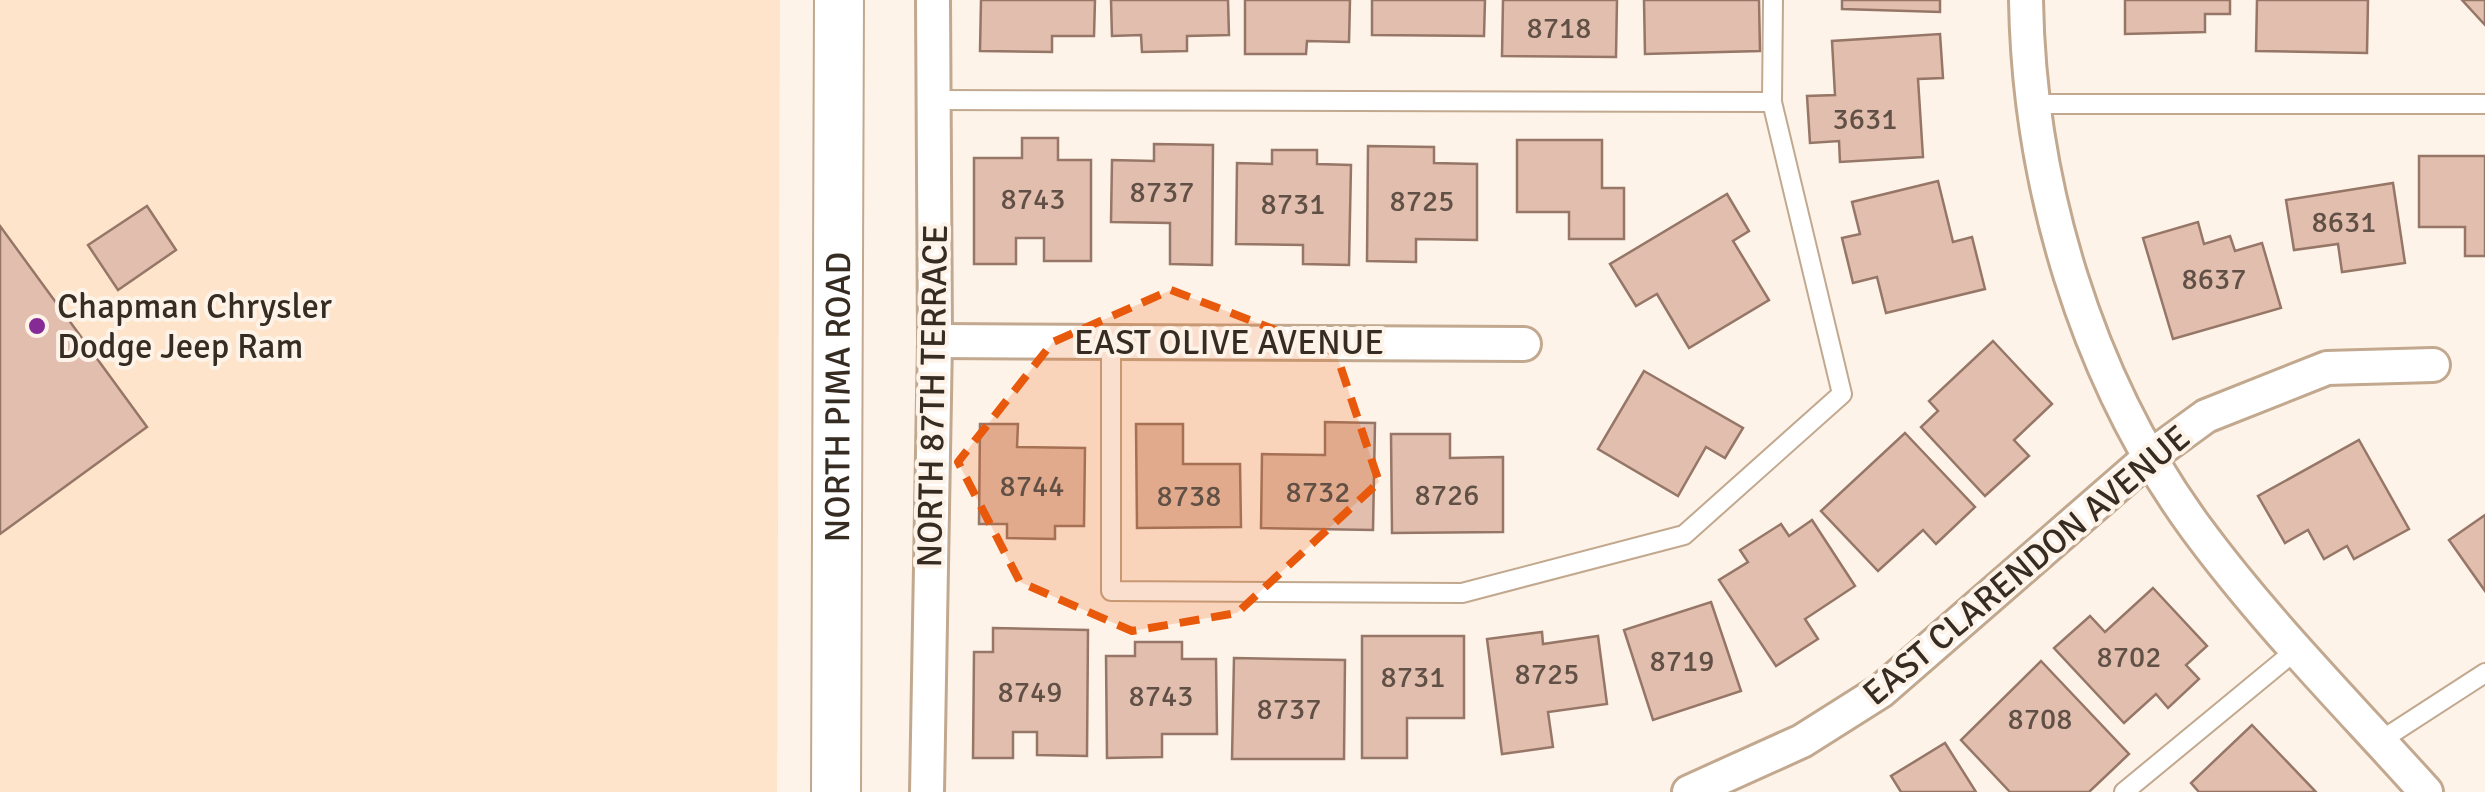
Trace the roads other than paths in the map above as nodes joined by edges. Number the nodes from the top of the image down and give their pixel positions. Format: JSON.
{"nodes":[{"id":1,"x":840,"y":0,"type":"edge"},
{"id":2,"x":932,"y":0,"type":"edge"},
{"id":3,"x":1772,"y":0,"type":"edge"},
{"id":4,"x":2026,"y":0,"type":"edge"},
{"id":5,"x":934,"y":100,"type":"junction"},
{"id":6,"x":1772,"y":102,"type":"junction"},
{"id":7,"x":2032,"y":104,"type":"junction"},
{"id":8,"x":2485,"y":104,"type":"edge"},
{"id":9,"x":935,"y":341,"type":"junction"},
{"id":10,"x":1111,"y":342,"type":"junction"},
{"id":11,"x":1524,"y":344,"type":"dead end"},
{"id":12,"x":2433,"y":365,"type":"dead end"},
{"id":13,"x":2151,"y":456,"type":"junction"},
{"id":14,"x":2295,"y":651,"type":"junction"},
{"id":15,"x":2485,"y":673,"type":"edge"},
{"id":16,"x":2380,"y":741,"type":"junction"},
{"id":17,"x":836,"y":792,"type":"edge"},
{"id":18,"x":926,"y":792,"type":"edge"},
{"id":19,"x":1689,"y":792,"type":"edge"},
{"id":20,"x":2124,"y":792,"type":"edge"},
{"id":21,"x":2426,"y":792,"type":"edge"}],
"edges":[{"from":1,"to":17,"type":"main road","name":"NORTH PIMA ROAD"},
{"from":2,"to":5,"type":"street","name":"NORTH 87TH TERRACE"},
{"from":3,"to":6,"type":"lane"},
{"from":4,"to":7,"type":"street"},
{"from":5,"to":6,"type":"lane"},
{"from":5,"to":9,"type":"street","name":"NORTH 87TH TERRACE"},
{"from":6,"to":10,"type":"lane"},
{"from":7,"to":8,"type":"lane"},
{"from":7,"to":13,"type":"street"},
{"from":9,"to":10,"type":"street","name":"EAST OLIVE AVENUE"},
{"from":9,"to":18,"type":"street","name":"NORTH 87TH TERRACE"},
{"from":10,"to":11,"type":"street","name":"EAST OLIVE AVENUE"},
{"from":12,"to":13,"type":"street","name":"EAST CLARENDON AVENUE"},
{"from":13,"to":14,"type":"street"},
{"from":13,"to":19,"type":"street","name":"EAST CLARENDON AVENUE"},
{"from":14,"to":16,"type":"street"},
{"from":14,"to":20,"type":"lane"},
{"from":15,"to":16,"type":"lane"},
{"from":16,"to":21,"type":"street"}]}
